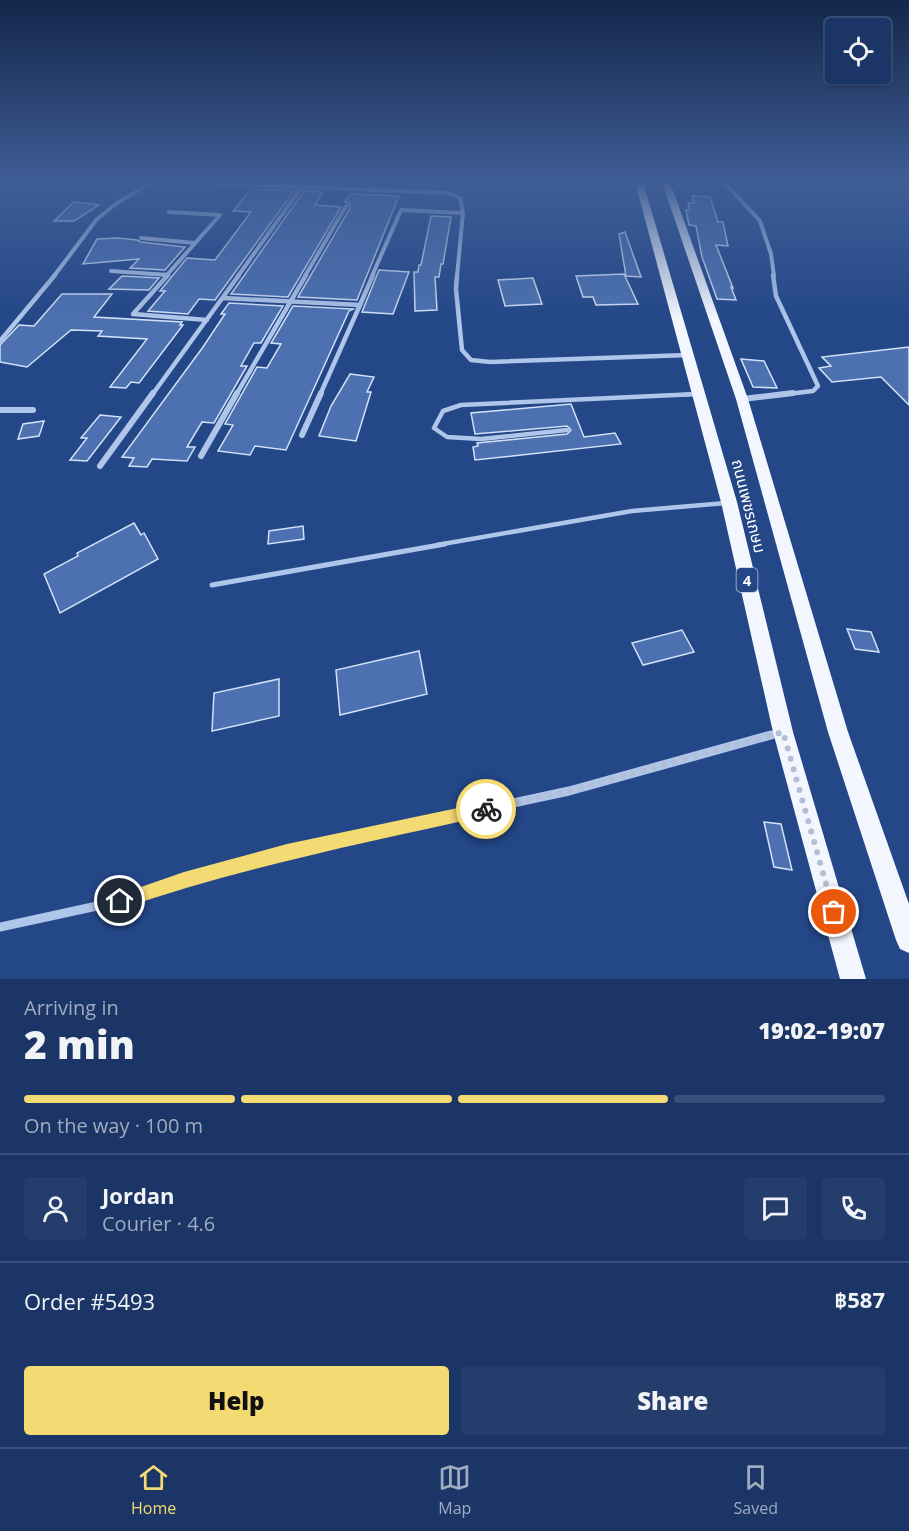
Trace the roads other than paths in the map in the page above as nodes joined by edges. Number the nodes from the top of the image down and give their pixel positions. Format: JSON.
{"nodes":[{"id":1,"x":90,"y":228,"type":"edge"},
{"id":2,"x":209,"y":228,"type":"edge"},
{"id":3,"x":273,"y":228,"type":"edge"},
{"id":4,"x":334,"y":228,"type":"edge"},
{"id":5,"x":393,"y":228,"type":"edge"},
{"id":6,"x":462,"y":228,"type":"edge"},
{"id":7,"x":652,"y":228,"type":"edge"},
{"id":8,"x":682,"y":228,"type":"edge"},
{"id":9,"x":762,"y":228,"type":"edge"},
{"id":10,"x":141,"y":238,"type":"dead end"},
{"id":11,"x":195,"y":243,"type":"junction"},
{"id":12,"x":111,"y":271,"type":"dead end"},
{"id":13,"x":168,"y":275,"type":"junction"},
{"id":14,"x":223,"y":298,"type":"junction"},
{"id":15,"x":291,"y":302,"type":"junction"},
{"id":16,"x":360,"y":305,"type":"junction"},
{"id":17,"x":207,"y":320,"type":"junction"},
{"id":18,"x":0,"y":342,"type":"edge"},
{"id":19,"x":688,"y":355,"type":"junction"},
{"id":20,"x":700,"y":394,"type":"junction"},
{"id":21,"x":742,"y":399,"type":"junction"},
{"id":22,"x":0,"y":410,"type":"edge"},
{"id":23,"x":33,"y":410,"type":"dead end"},
{"id":24,"x":567,"y":430,"type":"dead end"},
{"id":25,"x":302,"y":435,"type":"dead end"},
{"id":26,"x":201,"y":456,"type":"dead end"},
{"id":27,"x":100,"y":466,"type":"dead end"},
{"id":28,"x":729,"y":502,"type":"junction"},
{"id":29,"x":212,"y":585,"type":"dead end"},
{"id":30,"x":783,"y":732,"type":"junction"},
{"id":31,"x":0,"y":927,"type":"edge"},
{"id":32,"x":909,"y":940,"type":"edge"},
{"id":33,"x":853,"y":979,"type":"edge"}],
"edges":[{"from":1,"to":18,"type":"street"},
{"from":2,"to":11,"type":"street"},
{"from":3,"to":14,"type":"street"},
{"from":4,"to":15,"type":"street"},
{"from":5,"to":16,"type":"street"},
{"from":6,"to":19,"type":"street"},
{"from":7,"to":19,"type":"main road","name":"ถนนเพชรเกษม","number":"4"},
{"from":8,"to":21,"type":"main road","name":"ถนนเพชรเกษม"},
{"from":9,"to":21,"type":"street"},
{"from":10,"to":11,"type":"street"},
{"from":11,"to":13,"type":"street"},
{"from":12,"to":13,"type":"street"},
{"from":13,"to":17,"type":"street"},
{"from":14,"to":15,"type":"street"},
{"from":14,"to":17,"type":"street"},
{"from":15,"to":16,"type":"street"},
{"from":15,"to":26,"type":"street"},
{"from":16,"to":25,"type":"street"},
{"from":17,"to":27,"type":"street"},
{"from":19,"to":20,"type":"main road","name":"ถนนเพชรเกษม","number":"4"},
{"from":20,"to":24,"type":"lane"},
{"from":20,"to":28,"type":"main road","name":"ถนนเพชรเกษม","number":"4"},
{"from":21,"to":32,"type":"main road","name":"ถนนเพชรเกษม"},
{"from":22,"to":23,"type":"street"},
{"from":28,"to":29,"type":"lane"},
{"from":28,"to":30,"type":"main road","name":"ถนนเพชรเกษม","number":"4"},
{"from":30,"to":31,"type":"street"},
{"from":30,"to":33,"type":"main road","name":"ถนนเพชรเกษม","number":"4"}]}
